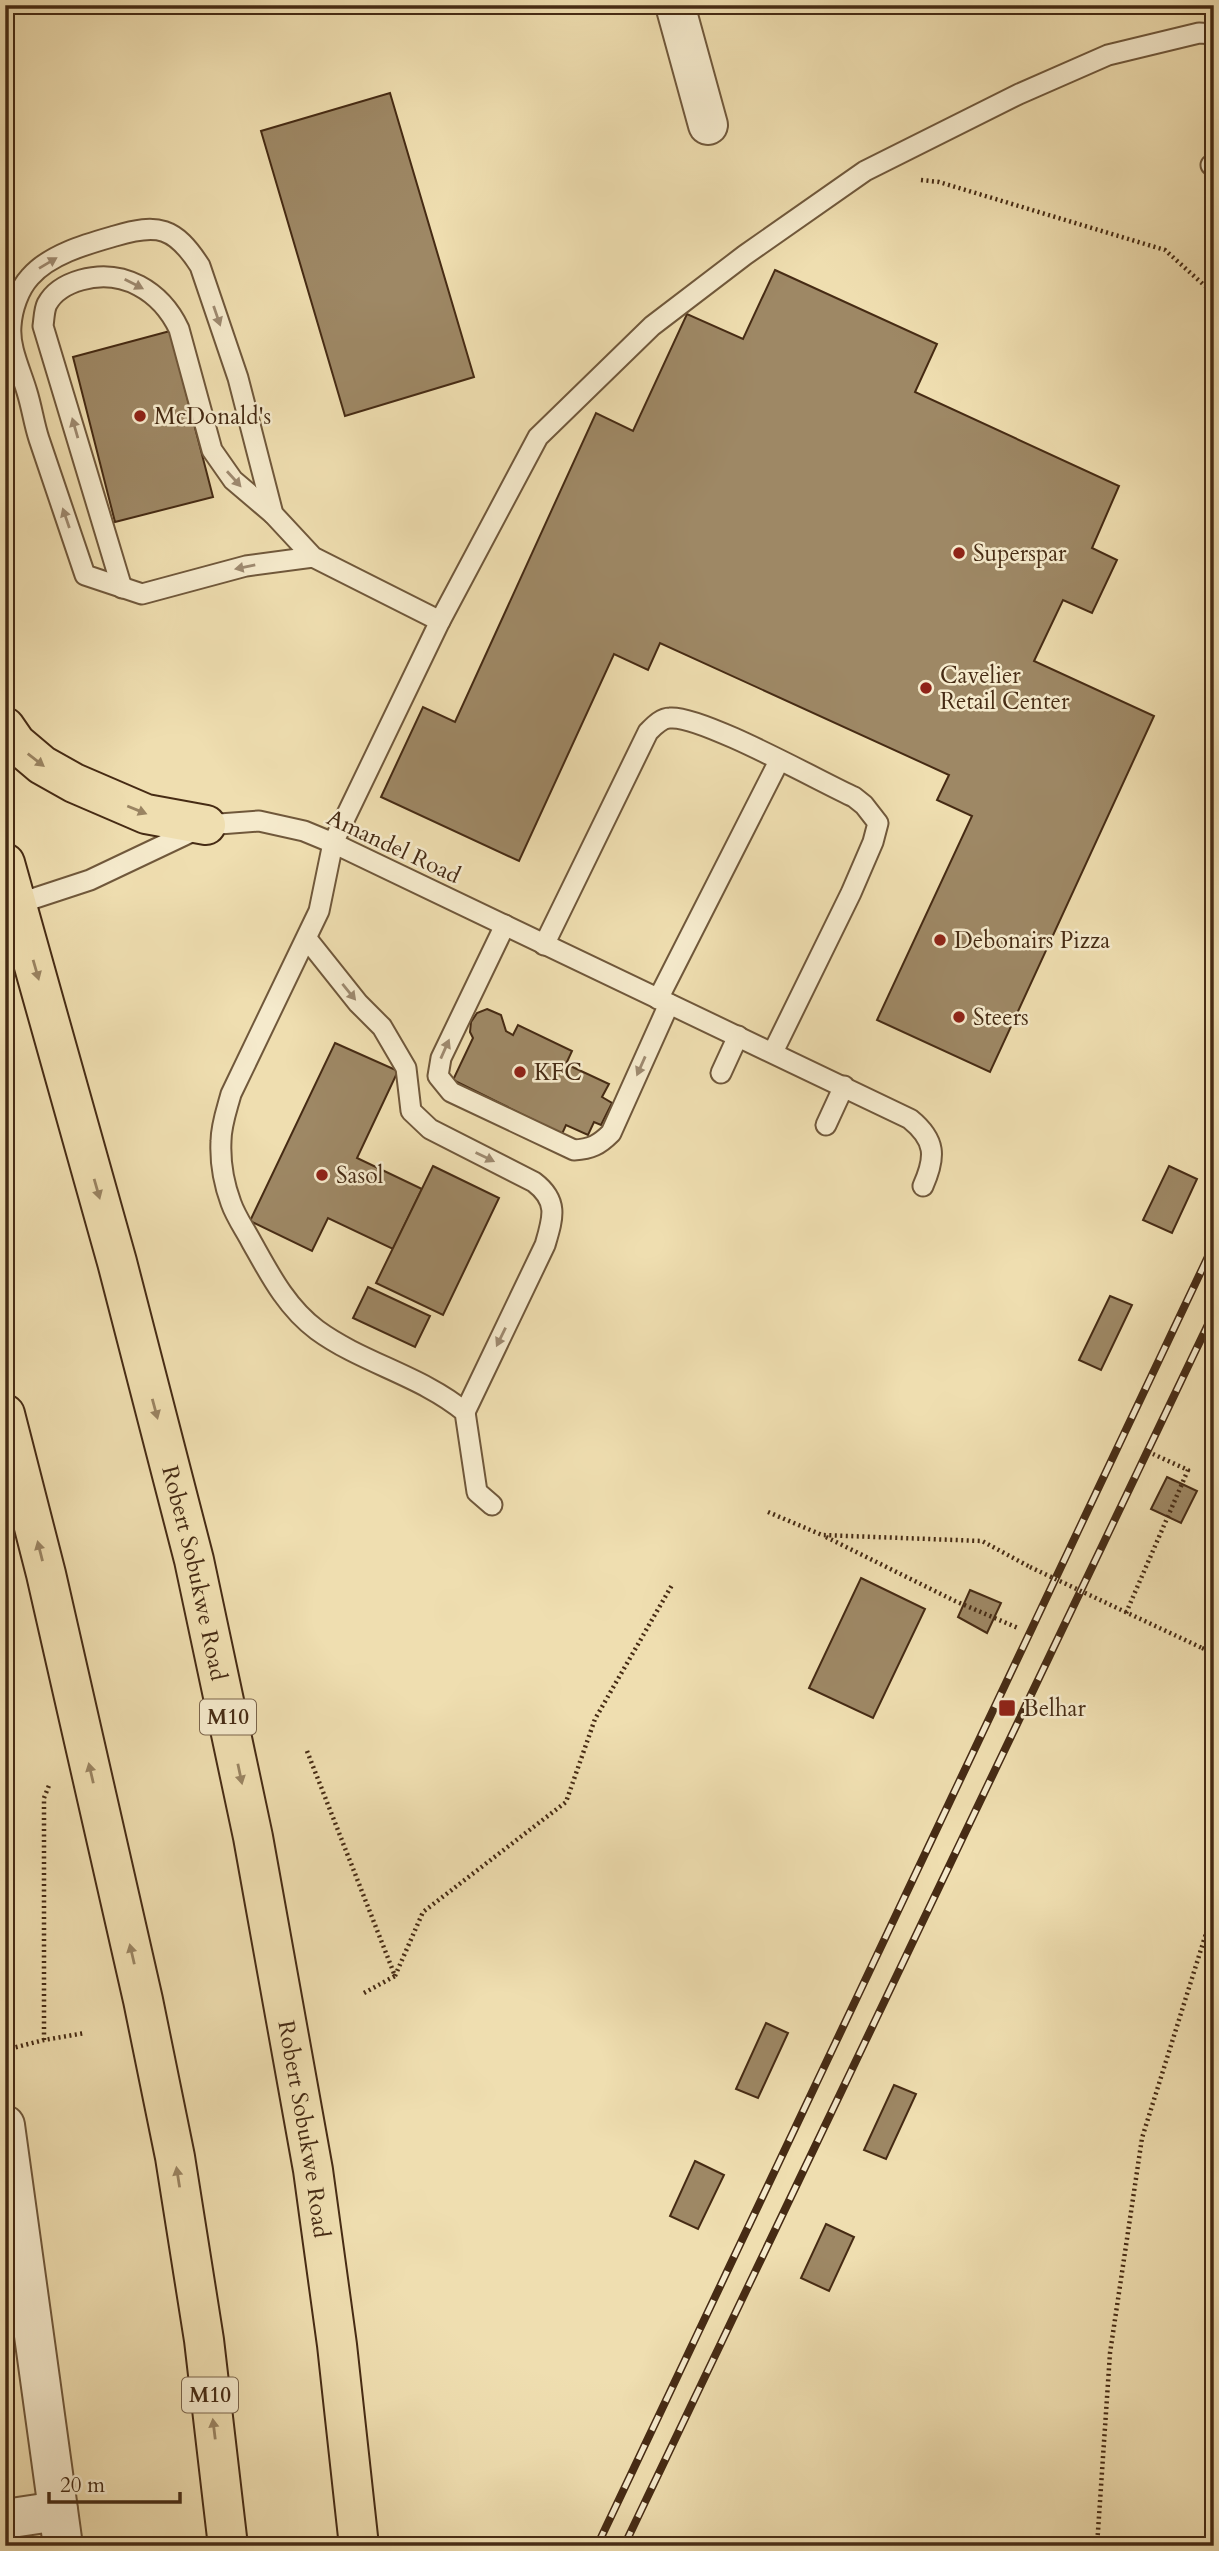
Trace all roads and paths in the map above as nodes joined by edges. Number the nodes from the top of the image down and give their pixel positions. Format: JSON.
{"nodes":[{"id":1,"x":675,"y":5,"type":"edge"},
{"id":2,"x":1214,"y":34,"type":"edge"},
{"id":3,"x":708,"y":125,"type":"dead end"},
{"id":4,"x":865,"y":171,"type":"junction"},
{"id":5,"x":1214,"y":294,"type":"edge"},
{"id":6,"x":273,"y":514,"type":"junction"},
{"id":7,"x":313,"y":557,"type":"junction"},
{"id":8,"x":122,"y":587,"type":"junction"},
{"id":9,"x":440,"y":621,"type":"junction"},
{"id":10,"x":5,"y":727,"type":"edge"},
{"id":11,"x":779,"y":761,"type":"junction"},
{"id":12,"x":206,"y":825,"type":"junction"},
{"id":13,"x":333,"y":843,"type":"junction"},
{"id":14,"x":5,"y":863,"type":"edge"},
{"id":15,"x":11,"y":906,"type":"edge"},
{"id":16,"x":505,"y":925,"type":"junction"},
{"id":17,"x":307,"y":939,"type":"junction"},
{"id":18,"x":544,"y":945,"type":"junction"},
{"id":19,"x":664,"y":1002,"type":"junction"},
{"id":20,"x":738,"y":1036,"type":"junction"},
{"id":21,"x":773,"y":1052,"type":"junction"},
{"id":22,"x":720,"y":1073,"type":"dead end"},
{"id":23,"x":844,"y":1086,"type":"junction"},
{"id":24,"x":826,"y":1125,"type":"dead end"},
{"id":25,"x":923,"y":1186,"type":"dead end"},
{"id":26,"x":465,"y":1412,"type":"junction"},
{"id":27,"x":5,"y":1414,"type":"edge"},
{"id":28,"x":1153,"y":1454,"type":"dead end"},
{"id":29,"x":492,"y":1506,"type":"dead end"},
{"id":30,"x":768,"y":1512,"type":"dead end"},
{"id":31,"x":822,"y":1535,"type":"junction"},
{"id":32,"x":672,"y":1585,"type":"dead end"},
{"id":33,"x":1126,"y":1613,"type":"junction"},
{"id":34,"x":1018,"y":1628,"type":"dead end"},
{"id":35,"x":1214,"y":1653,"type":"edge"},
{"id":36,"x":307,"y":1751,"type":"dead end"},
{"id":37,"x":52,"y":1777,"type":"dead end"},
{"id":38,"x":1214,"y":1908,"type":"edge"},
{"id":39,"x":395,"y":1976,"type":"junction"},
{"id":40,"x":364,"y":1993,"type":"dead end"},
{"id":41,"x":85,"y":2033,"type":"dead end"},
{"id":42,"x":44,"y":2040,"type":"junction"},
{"id":43,"x":5,"y":2050,"type":"edge"},
{"id":44,"x":5,"y":2124,"type":"edge"},
{"id":45,"x":5,"y":2519,"type":"edge"},
{"id":46,"x":60,"y":2529,"type":"edge"},
{"id":47,"x":228,"y":2546,"type":"edge"},
{"id":48,"x":359,"y":2546,"type":"edge"},
{"id":49,"x":1097,"y":2546,"type":"edge"}],
"edges":[{"from":1,"to":3,"type":"street"},
{"from":2,"to":4,"type":"lane"},
{"from":4,"to":5,"type":"path"},
{"from":4,"to":9,"type":"lane"},
{"from":6,"to":7,"type":"lane"},
{"from":8,"to":6,"type":"lane","one_way":true},
{"from":8,"to":6,"type":"lane","one_way":true},
{"from":7,"to":8,"type":"lane","one_way":true},
{"from":7,"to":9,"type":"lane"},
{"from":9,"to":13,"type":"lane"},
{"from":10,"to":12,"type":"main road","one_way":true},
{"from":11,"to":18,"type":"lane"},
{"from":11,"to":19,"type":"lane"},
{"from":11,"to":21,"type":"lane"},
{"from":12,"to":13,"type":"lane","name":"Amandel Road"},
{"from":12,"to":15,"type":"lane","name":"Amandel Road"},
{"from":13,"to":16,"type":"lane","name":"Amandel Road"},
{"from":13,"to":17,"type":"lane"},
{"from":14,"to":15,"type":"main road","name":"Robert Sobukwe Road","number":"M10"},
{"from":15,"to":48,"type":"main road","name":"Robert Sobukwe Road","number":"M10","one_way":true},
{"from":16,"to":18,"type":"lane","name":"Amandel Road"},
{"from":19,"to":16,"type":"lane","one_way":true},
{"from":17,"to":26,"type":"lane","one_way":true},
{"from":17,"to":26,"type":"lane"},
{"from":18,"to":19,"type":"lane","name":"Amandel Road"},
{"from":19,"to":20,"type":"lane","name":"Amandel Road"},
{"from":20,"to":21,"type":"lane","name":"Amandel Road"},
{"from":20,"to":22,"type":"lane"},
{"from":21,"to":23,"type":"lane","name":"Amandel Road"},
{"from":23,"to":24,"type":"lane"},
{"from":23,"to":25,"type":"lane","name":"Amandel Road"},
{"from":26,"to":29,"type":"lane"},
{"from":47,"to":27,"type":"main road","number":"M10","one_way":true},
{"from":28,"to":33,"type":"path"},
{"from":30,"to":31,"type":"path"},
{"from":31,"to":33,"type":"path","bridge":true},
{"from":31,"to":34,"type":"path"},
{"from":32,"to":39,"type":"path"},
{"from":33,"to":35,"type":"path","bridge":true},
{"from":36,"to":39,"type":"path"},
{"from":37,"to":42,"type":"path"},
{"from":38,"to":49,"type":"path"},
{"from":39,"to":40,"type":"path"},
{"from":41,"to":42,"type":"path"},
{"from":42,"to":43,"type":"path"},
{"from":44,"to":46,"type":"street"},
{"from":45,"to":46,"type":"street"}]}
